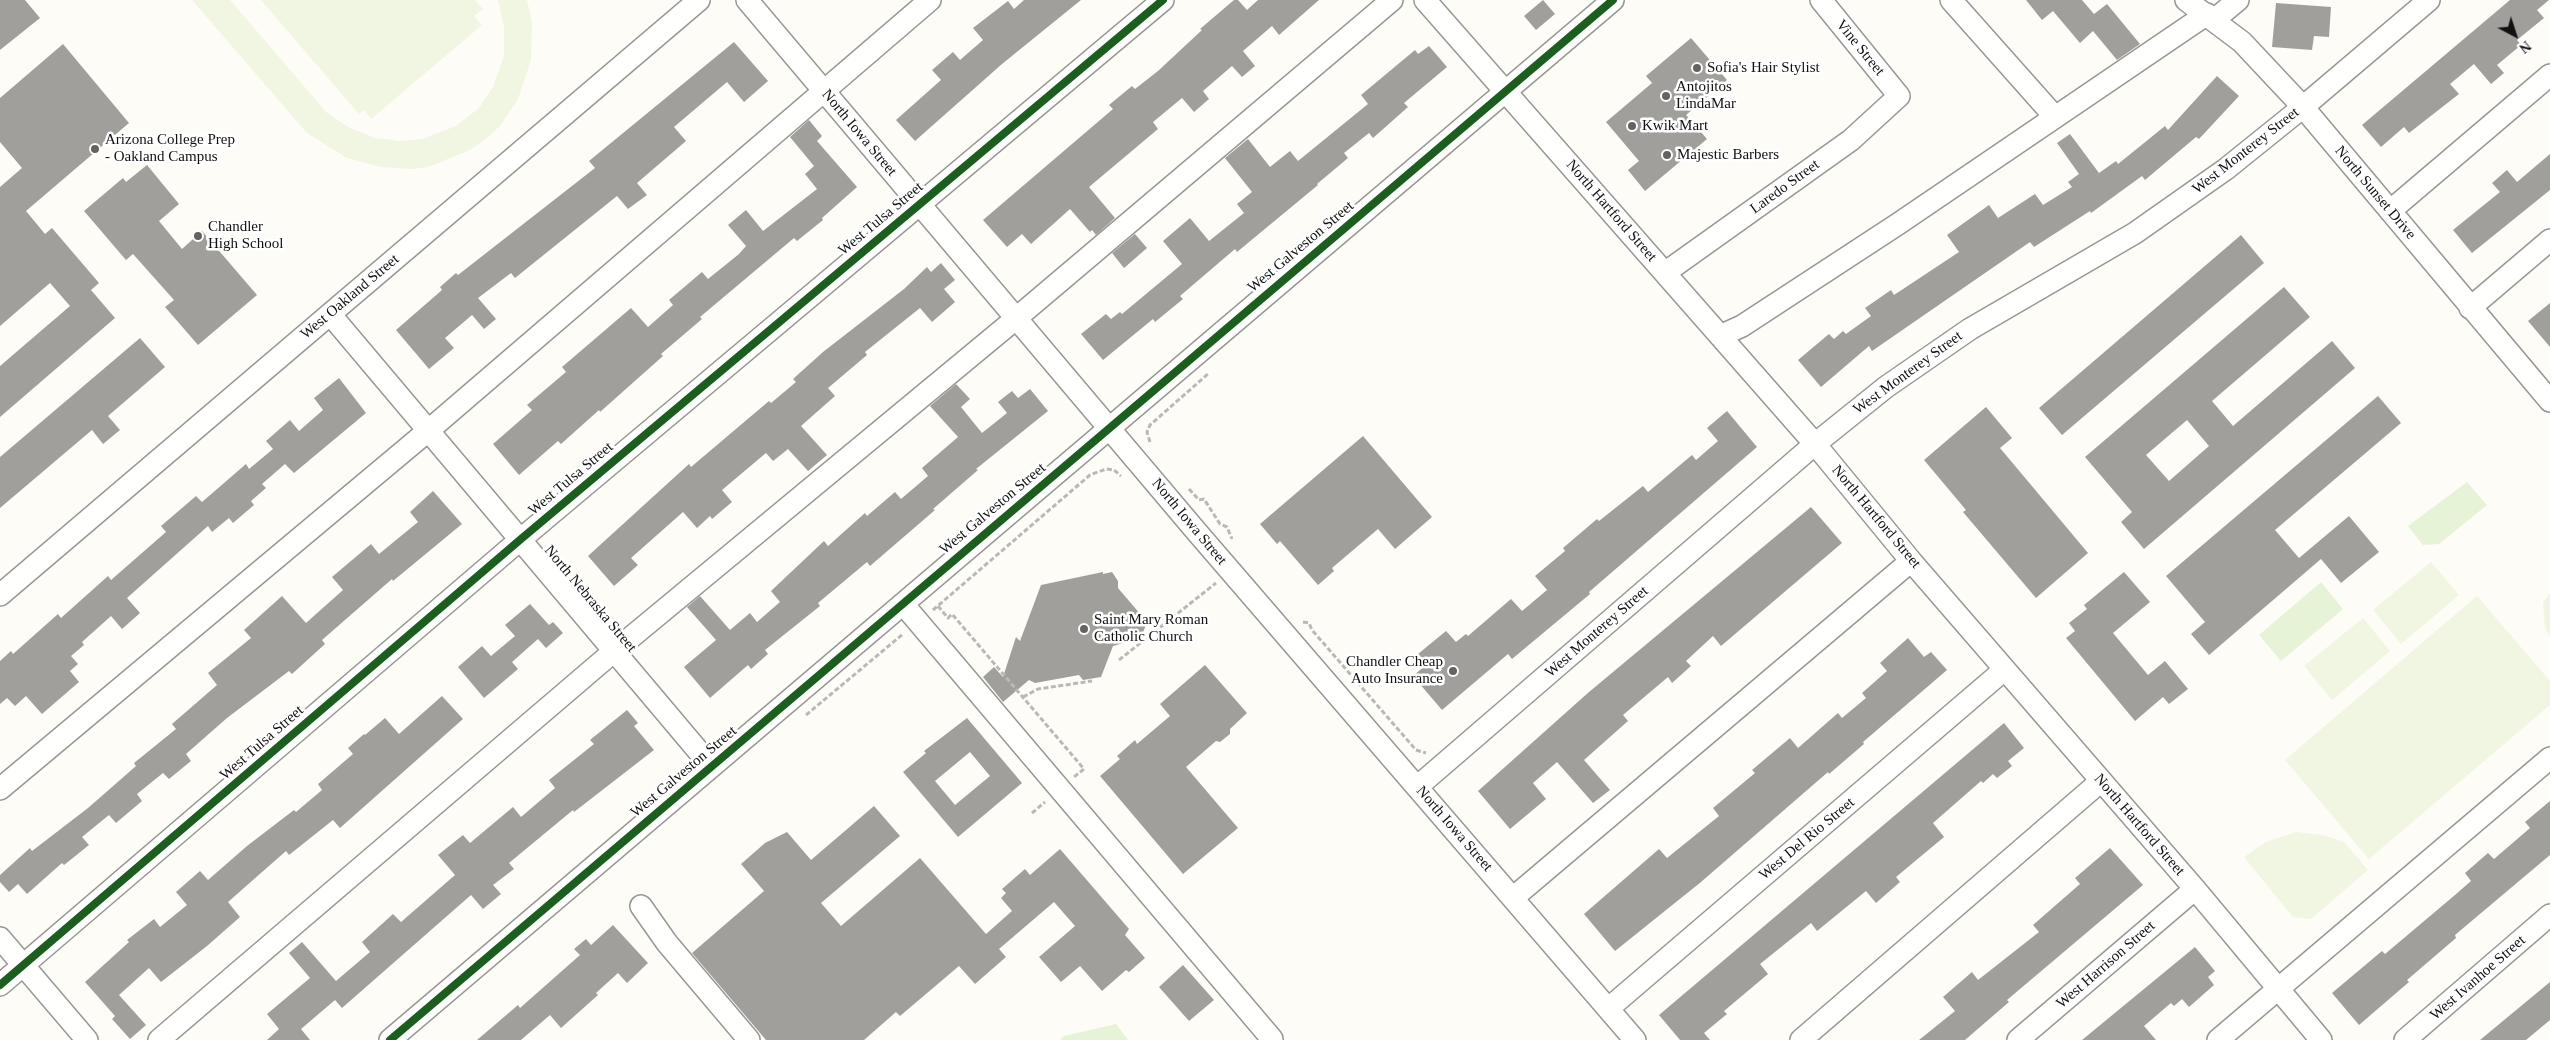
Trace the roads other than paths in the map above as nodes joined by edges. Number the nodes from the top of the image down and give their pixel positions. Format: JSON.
{"nodes":[{"id":1,"x":699,"y":0,"type":"edge"},
{"id":2,"x":748,"y":0,"type":"edge"},
{"id":3,"x":930,"y":0,"type":"edge"},
{"id":4,"x":1163,"y":0,"type":"edge"},
{"id":5,"x":1392,"y":0,"type":"edge"},
{"id":6,"x":1425,"y":0,"type":"edge"},
{"id":7,"x":1613,"y":0,"type":"edge"},
{"id":8,"x":1821,"y":0,"type":"edge"},
{"id":9,"x":1951,"y":0,"type":"edge"},
{"id":10,"x":2186,"y":0,"type":"edge"},
{"id":11,"x":2238,"y":0,"type":"edge"},
{"id":12,"x":2429,"y":0,"type":"edge"},
{"id":13,"x":2210,"y":17,"type":"junction"},
{"id":14,"x":2550,"y":75,"type":"edge"},
{"id":15,"x":1506,"y":91,"type":"junction"},
{"id":16,"x":824,"y":92,"type":"junction"},
{"id":17,"x":1899,"y":96,"type":"joint"},
{"id":18,"x":2303,"y":107,"type":"junction"},
{"id":19,"x":2055,"y":117,"type":"junction"},
{"id":20,"x":920,"y":205,"type":"junction"},
{"id":21,"x":2390,"y":211,"type":"junction"},
{"id":22,"x":2550,"y":240,"type":"edge"},
{"id":23,"x":1666,"y":272,"type":"junction"},
{"id":24,"x":2470,"y":308,"type":"junction"},
{"id":25,"x":330,"y":314,"type":"junction"},
{"id":26,"x":1017,"y":317,"type":"junction"},
{"id":27,"x":1720,"y":336,"type":"junction"},
{"id":28,"x":2550,"y":401,"type":"edge"},
{"id":29,"x":1110,"y":428,"type":"junction"},
{"id":30,"x":429,"y":430,"type":"junction"},
{"id":31,"x":1815,"y":444,"type":"junction"},
{"id":32,"x":522,"y":539,"type":"junction"},
{"id":33,"x":1912,"y":561,"type":"junction"},
{"id":34,"x":0,"y":595,"type":"edge"},
{"id":35,"x":903,"y":604,"type":"junction"},
{"id":36,"x":615,"y":651,"type":"junction"},
{"id":37,"x":2004,"y":670,"type":"junction"},
{"id":38,"x":2550,"y":758,"type":"edge"},
{"id":39,"x":711,"y":766,"type":"junction"},
{"id":40,"x":2101,"y":781,"type":"junction"},
{"id":41,"x":1418,"y":787,"type":"junction"},
{"id":42,"x":0,"y":788,"type":"edge"},
{"id":43,"x":2194,"y":889,"type":"junction"},
{"id":44,"x":1514,"y":897,"type":"junction"},
{"id":45,"x":641,"y":906,"type":"dead end"},
{"id":46,"x":2550,"y":915,"type":"edge"},
{"id":47,"x":0,"y":938,"type":"edge"},
{"id":48,"x":23,"y":966,"type":"junction"},
{"id":49,"x":0,"y":985,"type":"edge"},
{"id":50,"x":2278,"y":988,"type":"junction"},
{"id":51,"x":1609,"y":1008,"type":"junction"},
{"id":52,"x":1272,"y":1039,"type":"dead end"},
{"id":53,"x":87,"y":1040,"type":"edge"},
{"id":54,"x":158,"y":1040,"type":"edge"},
{"id":55,"x":390,"y":1040,"type":"edge"},
{"id":56,"x":749,"y":1040,"type":"edge"},
{"id":57,"x":1635,"y":1040,"type":"edge"},
{"id":58,"x":1801,"y":1040,"type":"edge"},
{"id":59,"x":2018,"y":1040,"type":"edge"},
{"id":60,"x":2218,"y":1040,"type":"edge"},
{"id":61,"x":2321,"y":1040,"type":"edge"},
{"id":62,"x":2405,"y":1040,"type":"edge"}],
"edges":[{"from":1,"to":25,"type":"street","name":"West Oakland Street"},
{"from":2,"to":16,"type":"street","name":"North Iowa Street"},
{"from":3,"to":16,"type":"street"},
{"from":4,"to":20,"type":"street","name":"West Tulsa Street"},
{"from":5,"to":26,"type":"street"},
{"from":6,"to":15,"type":"street","name":"North Hartford Street"},
{"from":7,"to":15,"type":"street","name":"West Galveston Street"},
{"from":8,"to":17,"type":"street","name":"Vine Street"},
{"from":9,"to":19,"type":"street"},
{"from":10,"to":13,"type":"street","name":"North Sunset Drive"},
{"from":11,"to":13,"type":"street"},
{"from":12,"to":18,"type":"street","name":"West Monterey Street"},
{"from":13,"to":18,"type":"street","name":"North Sunset Drive"},
{"from":13,"to":19,"type":"street"},
{"from":14,"to":21,"type":"street"},
{"from":15,"to":23,"type":"street","name":"North Hartford Street"},
{"from":15,"to":29,"type":"street","name":"West Galveston Street"},
{"from":16,"to":20,"type":"street","name":"North Iowa Street"},
{"from":16,"to":30,"type":"street"},
{"from":17,"to":23,"type":"street","name":"Laredo Street"},
{"from":18,"to":21,"type":"street","name":"North Sunset Drive"},
{"from":18,"to":31,"type":"street","name":"West Monterey Street"},
{"from":19,"to":27,"type":"street"},
{"from":20,"to":26,"type":"street","name":"North Iowa Street"},
{"from":20,"to":32,"type":"street","name":"West Tulsa Street"},
{"from":21,"to":24,"type":"street","name":"North Sunset Drive"},
{"from":22,"to":24,"type":"street"},
{"from":23,"to":27,"type":"street","name":"North Hartford Street"},
{"from":24,"to":28,"type":"street","name":"North Sunset Drive"},
{"from":25,"to":30,"type":"street","name":"North Nebraska Street"},
{"from":25,"to":34,"type":"street","name":"West Oakland Street"},
{"from":26,"to":29,"type":"street","name":"North Iowa Street"},
{"from":26,"to":36,"type":"street"},
{"from":27,"to":31,"type":"street","name":"North Hartford Street"},
{"from":29,"to":35,"type":"street","name":"West Galveston Street"},
{"from":29,"to":41,"type":"street","name":"North Iowa Street"},
{"from":30,"to":32,"type":"street","name":"North Nebraska Street"},
{"from":30,"to":42,"type":"street"},
{"from":31,"to":33,"type":"street","name":"North Hartford Street"},
{"from":31,"to":41,"type":"street","name":"West Monterey Street"},
{"from":32,"to":36,"type":"street","name":"North Nebraska Street"},
{"from":32,"to":48,"type":"street","name":"West Tulsa Street"},
{"from":33,"to":37,"type":"street","name":"North Hartford Street"},
{"from":33,"to":44,"type":"street"},
{"from":35,"to":39,"type":"street","name":"West Galveston Street"},
{"from":35,"to":52,"type":"street"},
{"from":36,"to":39,"type":"street","name":"North Nebraska Street"},
{"from":36,"to":54,"type":"street"},
{"from":37,"to":40,"type":"street","name":"North Hartford Street"},
{"from":37,"to":51,"type":"street","name":"West Del Rio Street"},
{"from":38,"to":50,"type":"street"},
{"from":39,"to":55,"type":"street","name":"West Galveston Street"},
{"from":40,"to":43,"type":"street","name":"North Hartford Street"},
{"from":40,"to":58,"type":"street"},
{"from":41,"to":44,"type":"street","name":"North Iowa Street"},
{"from":43,"to":50,"type":"street","name":"North Hartford Street"},
{"from":43,"to":59,"type":"street","name":"West Harrison Street"},
{"from":44,"to":51,"type":"street","name":"North Iowa Street"},
{"from":45,"to":56,"type":"street"},
{"from":46,"to":62,"type":"street","name":"West Ivanhoe Street"},
{"from":47,"to":48,"type":"street"},
{"from":48,"to":49,"type":"street","name":"West Tulsa Street"},
{"from":48,"to":53,"type":"street"},
{"from":50,"to":60,"type":"street"},
{"from":50,"to":61,"type":"street","name":"North Hartford Street"},
{"from":51,"to":57,"type":"street","name":"North Iowa Street"}]}
